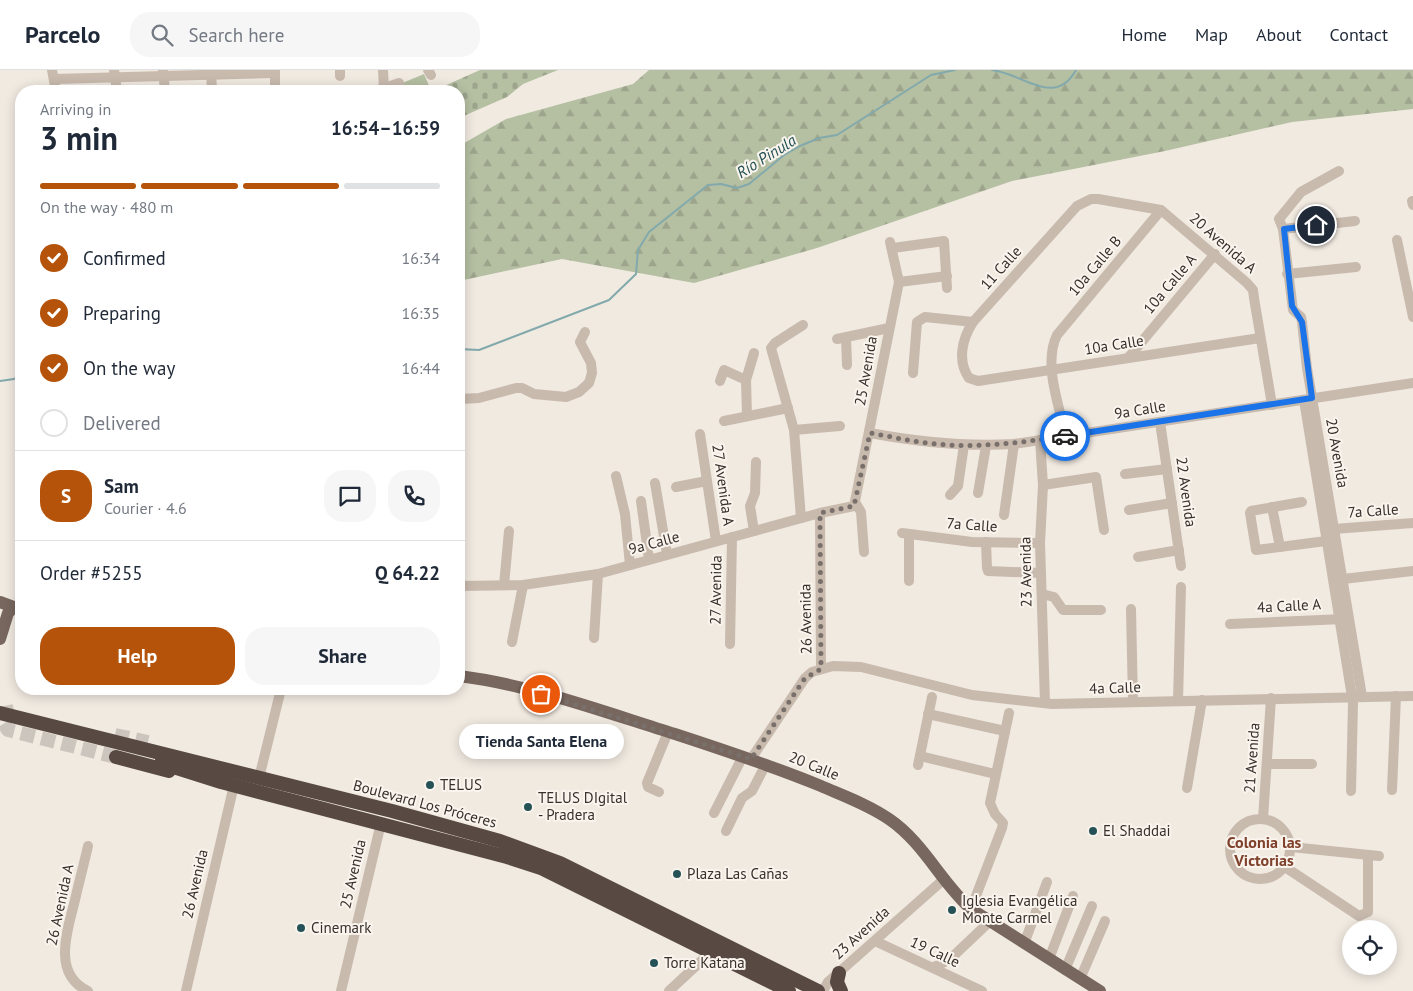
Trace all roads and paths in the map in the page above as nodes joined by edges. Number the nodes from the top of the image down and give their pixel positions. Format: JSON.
{"nodes":[{"id":1,"x":383,"y":70,"type":"edge"},
{"id":2,"x":275,"y":71,"type":"edge"},
{"id":3,"x":211,"y":73,"type":"edge"},
{"id":4,"x":115,"y":74,"type":"edge"},
{"id":5,"x":164,"y":74,"type":"edge"},
{"id":6,"x":53,"y":75,"type":"edge"},
{"id":7,"x":399,"y":83,"type":"dead end"},
{"id":8,"x":275,"y":85,"type":"edge"},
{"id":9,"x":381,"y":85,"type":"edge"},
{"id":10,"x":394,"y":85,"type":"edge"},
{"id":11,"x":1339,"y":171,"type":"dead end"},
{"id":12,"x":1161,"y":210,"type":"junction"},
{"id":13,"x":1355,"y":221,"type":"dead end"},
{"id":14,"x":1281,"y":224,"type":"junction"},
{"id":15,"x":1397,"y":240,"type":"dead end"},
{"id":16,"x":1215,"y":254,"type":"junction"},
{"id":17,"x":1356,"y":267,"type":"dead end"},
{"id":18,"x":1287,"y":274,"type":"junction"},
{"id":19,"x":947,"y":276,"type":"junction"},
{"id":20,"x":899,"y":282,"type":"junction"},
{"id":21,"x":947,"y":288,"type":"dead end"},
{"id":22,"x":1413,"y":317,"type":"edge"},
{"id":23,"x":974,"y":322,"type":"junction"},
{"id":24,"x":803,"y":325,"type":"dead end"},
{"id":25,"x":889,"y":328,"type":"junction"},
{"id":26,"x":585,"y":332,"type":"dead end"},
{"id":27,"x":1260,"y":338,"type":"junction"},
{"id":28,"x":754,"y":353,"type":"dead end"},
{"id":29,"x":1129,"y":358,"type":"junction"},
{"id":30,"x":847,"y":365,"type":"dead end"},
{"id":31,"x":1053,"y":370,"type":"junction"},
{"id":32,"x":913,"y":373,"type":"dead end"},
{"id":33,"x":746,"y":380,"type":"junction"},
{"id":34,"x":720,"y":381,"type":"dead end"},
{"id":35,"x":973,"y":381,"type":"joint"},
{"id":36,"x":1413,"y":383,"type":"edge"},
{"id":37,"x":465,"y":399,"type":"edge"},
{"id":38,"x":1308,"y":399,"type":"junction"},
{"id":39,"x":1272,"y":405,"type":"junction"},
{"id":40,"x":788,"y":408,"type":"junction"},
{"id":41,"x":747,"y":416,"type":"junction"},
{"id":42,"x":724,"y":421,"type":"dead end"},
{"id":43,"x":1160,"y":422,"type":"junction"},
{"id":44,"x":840,"y":426,"type":"dead end"},
{"id":45,"x":794,"y":430,"type":"junction"},
{"id":46,"x":870,"y":433,"type":"junction"},
{"id":47,"x":700,"y":434,"type":"dead end"},
{"id":48,"x":1066,"y":436,"type":"junction"},
{"id":49,"x":1040,"y":440,"type":"junction"},
{"id":50,"x":1014,"y":444,"type":"junction"},
{"id":51,"x":964,"y":445,"type":"junction"},
{"id":52,"x":986,"y":446,"type":"junction"},
{"id":53,"x":756,"y":462,"type":"dead end"},
{"id":54,"x":1167,"y":469,"type":"junction"},
{"id":55,"x":1125,"y":474,"type":"dead end"},
{"id":56,"x":616,"y":476,"type":"dead end"},
{"id":57,"x":708,"y":481,"type":"junction"},
{"id":58,"x":655,"y":483,"type":"dead end"},
{"id":59,"x":1043,"y":485,"type":"junction"},
{"id":60,"x":676,"y":487,"type":"dead end"},
{"id":61,"x":978,"y":493,"type":"dead end"},
{"id":62,"x":950,"y":496,"type":"dead end"},
{"id":63,"x":641,"y":501,"type":"dead end"},
{"id":64,"x":1302,"y":502,"type":"dead end"},
{"id":65,"x":1172,"y":503,"type":"junction"},
{"id":66,"x":855,"y":504,"type":"junction"},
{"id":67,"x":1272,"y":507,"type":"junction"},
{"id":68,"x":1128,"y":510,"type":"dead end"},
{"id":69,"x":820,"y":513,"type":"junction"},
{"id":70,"x":1004,"y":515,"type":"dead end"},
{"id":71,"x":801,"y":518,"type":"junction"},
{"id":72,"x":1413,"y":523,"type":"edge"},
{"id":73,"x":1334,"y":529,"type":"junction"},
{"id":74,"x":1104,"y":530,"type":"dead end"},
{"id":75,"x":508,"y":531,"type":"dead end"},
{"id":76,"x":754,"y":531,"type":"junction"},
{"id":77,"x":732,"y":537,"type":"junction"},
{"id":78,"x":716,"y":541,"type":"junction"},
{"id":79,"x":1326,"y":541,"type":"junction"},
{"id":80,"x":986,"y":542,"type":"junction"},
{"id":81,"x":1040,"y":543,"type":"junction"},
{"id":82,"x":1280,"y":548,"type":"junction"},
{"id":83,"x":1179,"y":550,"type":"junction"},
{"id":84,"x":864,"y":552,"type":"dead end"},
{"id":85,"x":667,"y":554,"type":"junction"},
{"id":86,"x":1138,"y":557,"type":"dead end"},
{"id":87,"x":650,"y":560,"type":"junction"},
{"id":88,"x":630,"y":565,"type":"junction"},
{"id":89,"x":1181,"y":566,"type":"dead end"},
{"id":90,"x":1413,"y":571,"type":"edge"},
{"id":91,"x":1041,"y":573,"type":"junction"},
{"id":92,"x":598,"y":574,"type":"junction"},
{"id":93,"x":1343,"y":579,"type":"junction"},
{"id":94,"x":909,"y":581,"type":"dead end"},
{"id":95,"x":504,"y":585,"type":"junction"},
{"id":96,"x":523,"y":585,"type":"junction"},
{"id":97,"x":465,"y":586,"type":"edge"},
{"id":98,"x":1181,"y":587,"type":"dead end"},
{"id":99,"x":1042,"y":594,"type":"junction"},
{"id":100,"x":9,"y":606,"type":"edge"},
{"id":101,"x":1131,"y":609,"type":"dead end"},
{"id":102,"x":1101,"y":610,"type":"dead end"},
{"id":103,"x":1344,"y":619,"type":"junction"},
{"id":104,"x":0,"y":622,"type":"edge"},
{"id":105,"x":1230,"y":624,"type":"dead end"},
{"id":106,"x":594,"y":638,"type":"dead end"},
{"id":107,"x":0,"y":639,"type":"edge"},
{"id":108,"x":512,"y":642,"type":"dead end"},
{"id":109,"x":730,"y":644,"type":"dead end"},
{"id":110,"x":821,"y":669,"type":"junction"},
{"id":111,"x":465,"y":677,"type":"edge"},
{"id":112,"x":280,"y":695,"type":"edge"},
{"id":113,"x":1351,"y":696,"type":"junction"},
{"id":114,"x":1362,"y":696,"type":"junction"},
{"id":115,"x":1396,"y":696,"type":"junction"},
{"id":116,"x":1413,"y":696,"type":"edge"},
{"id":117,"x":932,"y":697,"type":"dead end"},
{"id":118,"x":1271,"y":698,"type":"junction"},
{"id":119,"x":1202,"y":700,"type":"junction"},
{"id":120,"x":1178,"y":701,"type":"junction"},
{"id":121,"x":1133,"y":702,"type":"junction"},
{"id":122,"x":1045,"y":703,"type":"junction"},
{"id":123,"x":1009,"y":713,"type":"dead end"},
{"id":124,"x":0,"y":714,"type":"edge"},
{"id":125,"x":928,"y":714,"type":"junction"},
{"id":126,"x":1005,"y":731,"type":"junction"},
{"id":127,"x":668,"y":732,"type":"junction"},
{"id":128,"x":148,"y":742,"type":"tunnel mouth"},
{"id":129,"x":172,"y":756,"type":"junction"},
{"id":130,"x":116,"y":757,"type":"tunnel mouth"},
{"id":131,"x":747,"y":758,"type":"junction"},
{"id":132,"x":766,"y":764,"type":"junction"},
{"id":133,"x":1267,"y":764,"type":"junction"},
{"id":134,"x":1312,"y":764,"type":"dead end"},
{"id":135,"x":995,"y":774,"type":"junction"},
{"id":136,"x":207,"y":778,"type":"junction"},
{"id":137,"x":259,"y":778,"type":"junction"},
{"id":138,"x":234,"y":785,"type":"junction"},
{"id":139,"x":1187,"y":788,"type":"dead end"},
{"id":140,"x":1392,"y":790,"type":"dead end"},
{"id":141,"x":1351,"y":791,"type":"dead end"},
{"id":142,"x":659,"y":792,"type":"dead end"},
{"id":143,"x":714,"y":813,"type":"dead end"},
{"id":144,"x":1263,"y":819,"type":"junction"},
{"id":145,"x":381,"y":823,"type":"junction"},
{"id":146,"x":726,"y":831,"type":"dead end"},
{"id":147,"x":88,"y":846,"type":"dead end"},
{"id":148,"x":1290,"y":847,"type":"junction"},
{"id":149,"x":1368,"y":855,"type":"junction"},
{"id":150,"x":1379,"y":856,"type":"dead end"},
{"id":151,"x":1285,"y":867,"type":"junction"},
{"id":152,"x":943,"y":880,"type":"junction"},
{"id":153,"x":1047,"y":882,"type":"dead end"},
{"id":154,"x":1073,"y":896,"type":"dead end"},
{"id":155,"x":1092,"y":906,"type":"dead end"},
{"id":156,"x":971,"y":909,"type":"junction"},
{"id":157,"x":1105,"y":921,"type":"dead end"},
{"id":158,"x":989,"y":922,"type":"junction"},
{"id":159,"x":875,"y":941,"type":"junction"},
{"id":160,"x":1024,"y":944,"type":"junction"},
{"id":161,"x":712,"y":952,"type":"junction"},
{"id":162,"x":1049,"y":959,"type":"junction"},
{"id":163,"x":949,"y":960,"type":"junction"},
{"id":164,"x":934,"y":967,"type":"junction"},
{"id":165,"x":1066,"y":970,"type":"junction"},
{"id":166,"x":839,"y":973,"type":"junction"},
{"id":167,"x":960,"y":979,"type":"junction"},
{"id":168,"x":1080,"y":979,"type":"junction"},
{"id":169,"x":1094,"y":990,"type":"edge"},
{"id":170,"x":88,"y":991,"type":"edge"},
{"id":171,"x":186,"y":991,"type":"edge"},
{"id":172,"x":341,"y":991,"type":"edge"},
{"id":173,"x":669,"y":991,"type":"edge"},
{"id":174,"x":789,"y":991,"type":"edge"},
{"id":175,"x":818,"y":991,"type":"edge"},
{"id":176,"x":823,"y":991,"type":"edge"},
{"id":177,"x":841,"y":991,"type":"edge"},
{"id":178,"x":982,"y":991,"type":"edge"}],
"edges":[{"from":1,"to":9,"type":"street"},
{"from":2,"to":3,"type":"street"},
{"from":2,"to":8,"type":"street"},
{"from":3,"to":5,"type":"street"},
{"from":4,"to":5,"type":"street"},
{"from":4,"to":6,"type":"street"},
{"from":7,"to":10,"type":"street"},
{"from":11,"to":14,"type":"street"},
{"from":12,"to":16,"type":"street","name":"20 Avenida A"},
{"from":12,"to":23,"type":"street","name":"11 Calle"},
{"from":12,"to":31,"type":"street","name":"10a Calle B"},
{"from":13,"to":14,"type":"street"},
{"from":14,"to":18,"type":"street","name":"20 Avenida"},
{"from":15,"to":22,"type":"street"},
{"from":16,"to":27,"type":"street","name":"20 Avenida A"},
{"from":16,"to":29,"type":"street","name":"10a Calle A"},
{"from":17,"to":18,"type":"street"},
{"from":18,"to":38,"type":"street","name":"20 Avenida"},
{"from":19,"to":20,"type":"street"},
{"from":19,"to":20,"type":"street","name":"25 Avenida"},
{"from":19,"to":21,"type":"street"},
{"from":20,"to":25,"type":"street","name":"25 Avenida"},
{"from":23,"to":32,"type":"street"},
{"from":23,"to":35,"type":"street","name":"11 Calle"},
{"from":24,"to":40,"type":"street"},
{"from":25,"to":30,"type":"street"},
{"from":25,"to":46,"type":"street","name":"25 Avenida"},
{"from":26,"to":37,"type":"street"},
{"from":27,"to":29,"type":"street","name":"10a Calle"},
{"from":27,"to":39,"type":"street","name":"20 Avenida A"},
{"from":28,"to":33,"type":"street"},
{"from":29,"to":31,"type":"street","name":"10a Calle"},
{"from":31,"to":35,"type":"street","name":"10a Calle"},
{"from":31,"to":48,"type":"street"},
{"from":33,"to":34,"type":"street"},
{"from":33,"to":41,"type":"street"},
{"from":36,"to":38,"type":"street","name":"9a Calle"},
{"from":38,"to":39,"type":"street","name":"9a Calle"},
{"from":38,"to":73,"type":"street","name":"20 Avenida"},
{"from":38,"to":79,"type":"street","name":"20 Avenida"},
{"from":39,"to":43,"type":"street","name":"9a Calle"},
{"from":40,"to":41,"type":"street"},
{"from":40,"to":45,"type":"street"},
{"from":41,"to":42,"type":"street"},
{"from":43,"to":48,"type":"street","name":"9a Calle"},
{"from":43,"to":54,"type":"street","name":"22 Avenida"},
{"from":44,"to":45,"type":"street"},
{"from":45,"to":71,"type":"street"},
{"from":46,"to":51,"type":"street","name":"9a Calle"},
{"from":46,"to":66,"type":"street","name":"25 Avenida"},
{"from":47,"to":57,"type":"street","name":"27 Avenida A"},
{"from":48,"to":49,"type":"street","name":"9a Calle"},
{"from":49,"to":50,"type":"street","name":"9a Calle"},
{"from":49,"to":59,"type":"street","name":"23 Avenida"},
{"from":50,"to":52,"type":"street","name":"9a Calle"},
{"from":50,"to":70,"type":"street"},
{"from":51,"to":52,"type":"street","name":"9a Calle"},
{"from":51,"to":62,"type":"street"},
{"from":52,"to":61,"type":"street"},
{"from":53,"to":76,"type":"street"},
{"from":54,"to":55,"type":"street"},
{"from":54,"to":65,"type":"street","name":"22 Avenida"},
{"from":56,"to":88,"type":"street"},
{"from":57,"to":60,"type":"street"},
{"from":57,"to":78,"type":"street","name":"27 Avenida A"},
{"from":58,"to":85,"type":"street"},
{"from":59,"to":74,"type":"street"},
{"from":59,"to":81,"type":"street","name":"23 Avenida"},
{"from":63,"to":87,"type":"street"},
{"from":64,"to":67,"type":"street"},
{"from":65,"to":68,"type":"street"},
{"from":65,"to":83,"type":"street","name":"22 Avenida"},
{"from":66,"to":69,"type":"street","name":"9a Calle"},
{"from":66,"to":84,"type":"street"},
{"from":67,"to":82,"type":"street"},
{"from":67,"to":82,"type":"street"},
{"from":69,"to":71,"type":"street","name":"9a Calle"},
{"from":69,"to":110,"type":"street","name":"26 Avenida"},
{"from":71,"to":76,"type":"street","name":"9a Calle"},
{"from":72,"to":73,"type":"street","name":"7a Calle"},
{"from":73,"to":93,"type":"street","name":"20 Avenida"},
{"from":75,"to":95,"type":"street"},
{"from":76,"to":77,"type":"street","name":"9a Calle"},
{"from":77,"to":78,"type":"street","name":"9a Calle"},
{"from":77,"to":109,"type":"street","name":"27 Avenida"},
{"from":78,"to":85,"type":"street","name":"9a Calle"},
{"from":79,"to":82,"type":"street"},
{"from":79,"to":103,"type":"street","name":"20 Avenida"},
{"from":80,"to":81,"type":"street","name":"7a Calle"},
{"from":80,"to":91,"type":"street"},
{"from":80,"to":94,"type":"street","name":"7a Calle"},
{"from":81,"to":91,"type":"street","name":"23 Avenida"},
{"from":83,"to":86,"type":"street"},
{"from":83,"to":89,"type":"street","name":"22 Avenida"},
{"from":85,"to":87,"type":"street","name":"9a Calle"},
{"from":87,"to":88,"type":"street","name":"9a Calle"},
{"from":88,"to":92,"type":"street","name":"9a Calle"},
{"from":90,"to":93,"type":"street"},
{"from":91,"to":99,"type":"street","name":"23 Avenida"},
{"from":92,"to":96,"type":"street","name":"9a Calle"},
{"from":92,"to":106,"type":"street"},
{"from":93,"to":103,"type":"street","name":"20 Avenida"},
{"from":95,"to":96,"type":"street","name":"9a Calle"},
{"from":95,"to":97,"type":"street","name":"9a Calle"},
{"from":96,"to":108,"type":"street"},
{"from":98,"to":120,"type":"street"},
{"from":99,"to":102,"type":"street"},
{"from":99,"to":122,"type":"street","name":"23 Avenida"},
{"from":100,"to":104,"type":"main road"},
{"from":100,"to":107,"type":"main road"},
{"from":101,"to":121,"type":"street"},
{"from":103,"to":105,"type":"street","name":"4a Calle A"},
{"from":103,"to":113,"type":"street","name":"20 Avenida"},
{"from":103,"to":114,"type":"street","name":"20 Avenida"},
{"from":110,"to":122,"type":"street","name":"4a Calle"},
{"from":110,"to":131,"type":"street","name":"26 Avenida"},
{"from":111,"to":127,"type":"main road","name":"20 Calle"},
{"from":112,"to":137,"type":"street"},
{"from":113,"to":114,"type":"street","name":"4a Calle"},
{"from":113,"to":118,"type":"street","name":"4a Calle"},
{"from":113,"to":141,"type":"street","name":"20 Avenida"},
{"from":114,"to":115,"type":"street","name":"4a Calle"},
{"from":115,"to":116,"type":"street","name":"4a Calle"},
{"from":115,"to":140,"type":"street"},
{"from":117,"to":125,"type":"street"},
{"from":118,"to":119,"type":"street","name":"4a Calle"},
{"from":118,"to":133,"type":"street","name":"21 Avenida"},
{"from":119,"to":120,"type":"street","name":"4a Calle"},
{"from":119,"to":139,"type":"street"},
{"from":120,"to":121,"type":"street","name":"4a Calle"},
{"from":121,"to":122,"type":"street","name":"4a Calle"},
{"from":123,"to":126,"type":"street"},
{"from":124,"to":129,"type":"highway","name":"Boulevard Los Próceres"},
{"from":124,"to":136,"type":"highway","name":"Boulevard Los Próceres"},
{"from":125,"to":126,"type":"street"},
{"from":125,"to":135,"type":"street"},
{"from":126,"to":135,"type":"street"},
{"from":127,"to":131,"type":"main road","name":"20 Calle"},
{"from":127,"to":142,"type":"street"},
{"from":128,"to":129,"type":"highway"},
{"from":129,"to":137,"type":"highway","name":"Boulevard Los Próceres"},
{"from":130,"to":136,"type":"highway"},
{"from":131,"to":132,"type":"main road","name":"20 Calle"},
{"from":131,"to":143,"type":"street","name":"26 Avenida"},
{"from":132,"to":146,"type":"street"},
{"from":132,"to":152,"type":"main road","name":"20 Calle"},
{"from":133,"to":134,"type":"street"},
{"from":133,"to":144,"type":"street","name":"21 Avenida"},
{"from":135,"to":156,"type":"street"},
{"from":136,"to":138,"type":"highway","name":"Boulevard Los Próceres"},
{"from":137,"to":175,"type":"highway","name":"Boulevard Los Próceres"},
{"from":138,"to":145,"type":"highway","name":"Boulevard Los Próceres"},
{"from":138,"to":171,"type":"street","name":"26 Avenida"},
{"from":144,"to":148,"type":"street"},
{"from":144,"to":151,"type":"street"},
{"from":145,"to":161,"type":"highway","name":"Boulevard Los Próceres"},
{"from":145,"to":172,"type":"street","name":"25 Avenida"},
{"from":147,"to":170,"type":"street","name":"26 Avenida A"},
{"from":148,"to":149,"type":"street"},
{"from":148,"to":151,"type":"street"},
{"from":149,"to":150,"type":"street"},
{"from":149,"to":151,"type":"street"},
{"from":152,"to":156,"type":"main road","name":"20 Calle"},
{"from":152,"to":159,"type":"street","name":"23 Avenida"},
{"from":153,"to":160,"type":"street"},
{"from":154,"to":162,"type":"street"},
{"from":155,"to":165,"type":"street"},
{"from":156,"to":158,"type":"main road","name":"20 Calle"},
{"from":157,"to":168,"type":"street"},
{"from":158,"to":160,"type":"main road","name":"20 Calle"},
{"from":158,"to":163,"type":"street"},
{"from":159,"to":164,"type":"street","name":"19 Calle"},
{"from":159,"to":166,"type":"street","name":"23 Avenida"},
{"from":160,"to":162,"type":"main road","name":"20 Calle"},
{"from":161,"to":173,"type":"street"},
{"from":161,"to":174,"type":"highway","name":"Boulevard Los Próceres"},
{"from":162,"to":165,"type":"main road","name":"20 Calle"},
{"from":163,"to":164,"type":"street"},
{"from":163,"to":167,"type":"street"},
{"from":164,"to":167,"type":"street","name":"19 Calle"},
{"from":165,"to":168,"type":"main road","name":"20 Calle"},
{"from":166,"to":176,"type":"street","name":"23 Avenida"},
{"from":166,"to":177,"type":"highway"},
{"from":167,"to":178,"type":"street","name":"19 Calle"},
{"from":168,"to":169,"type":"main road","name":"20 Calle"}]}
